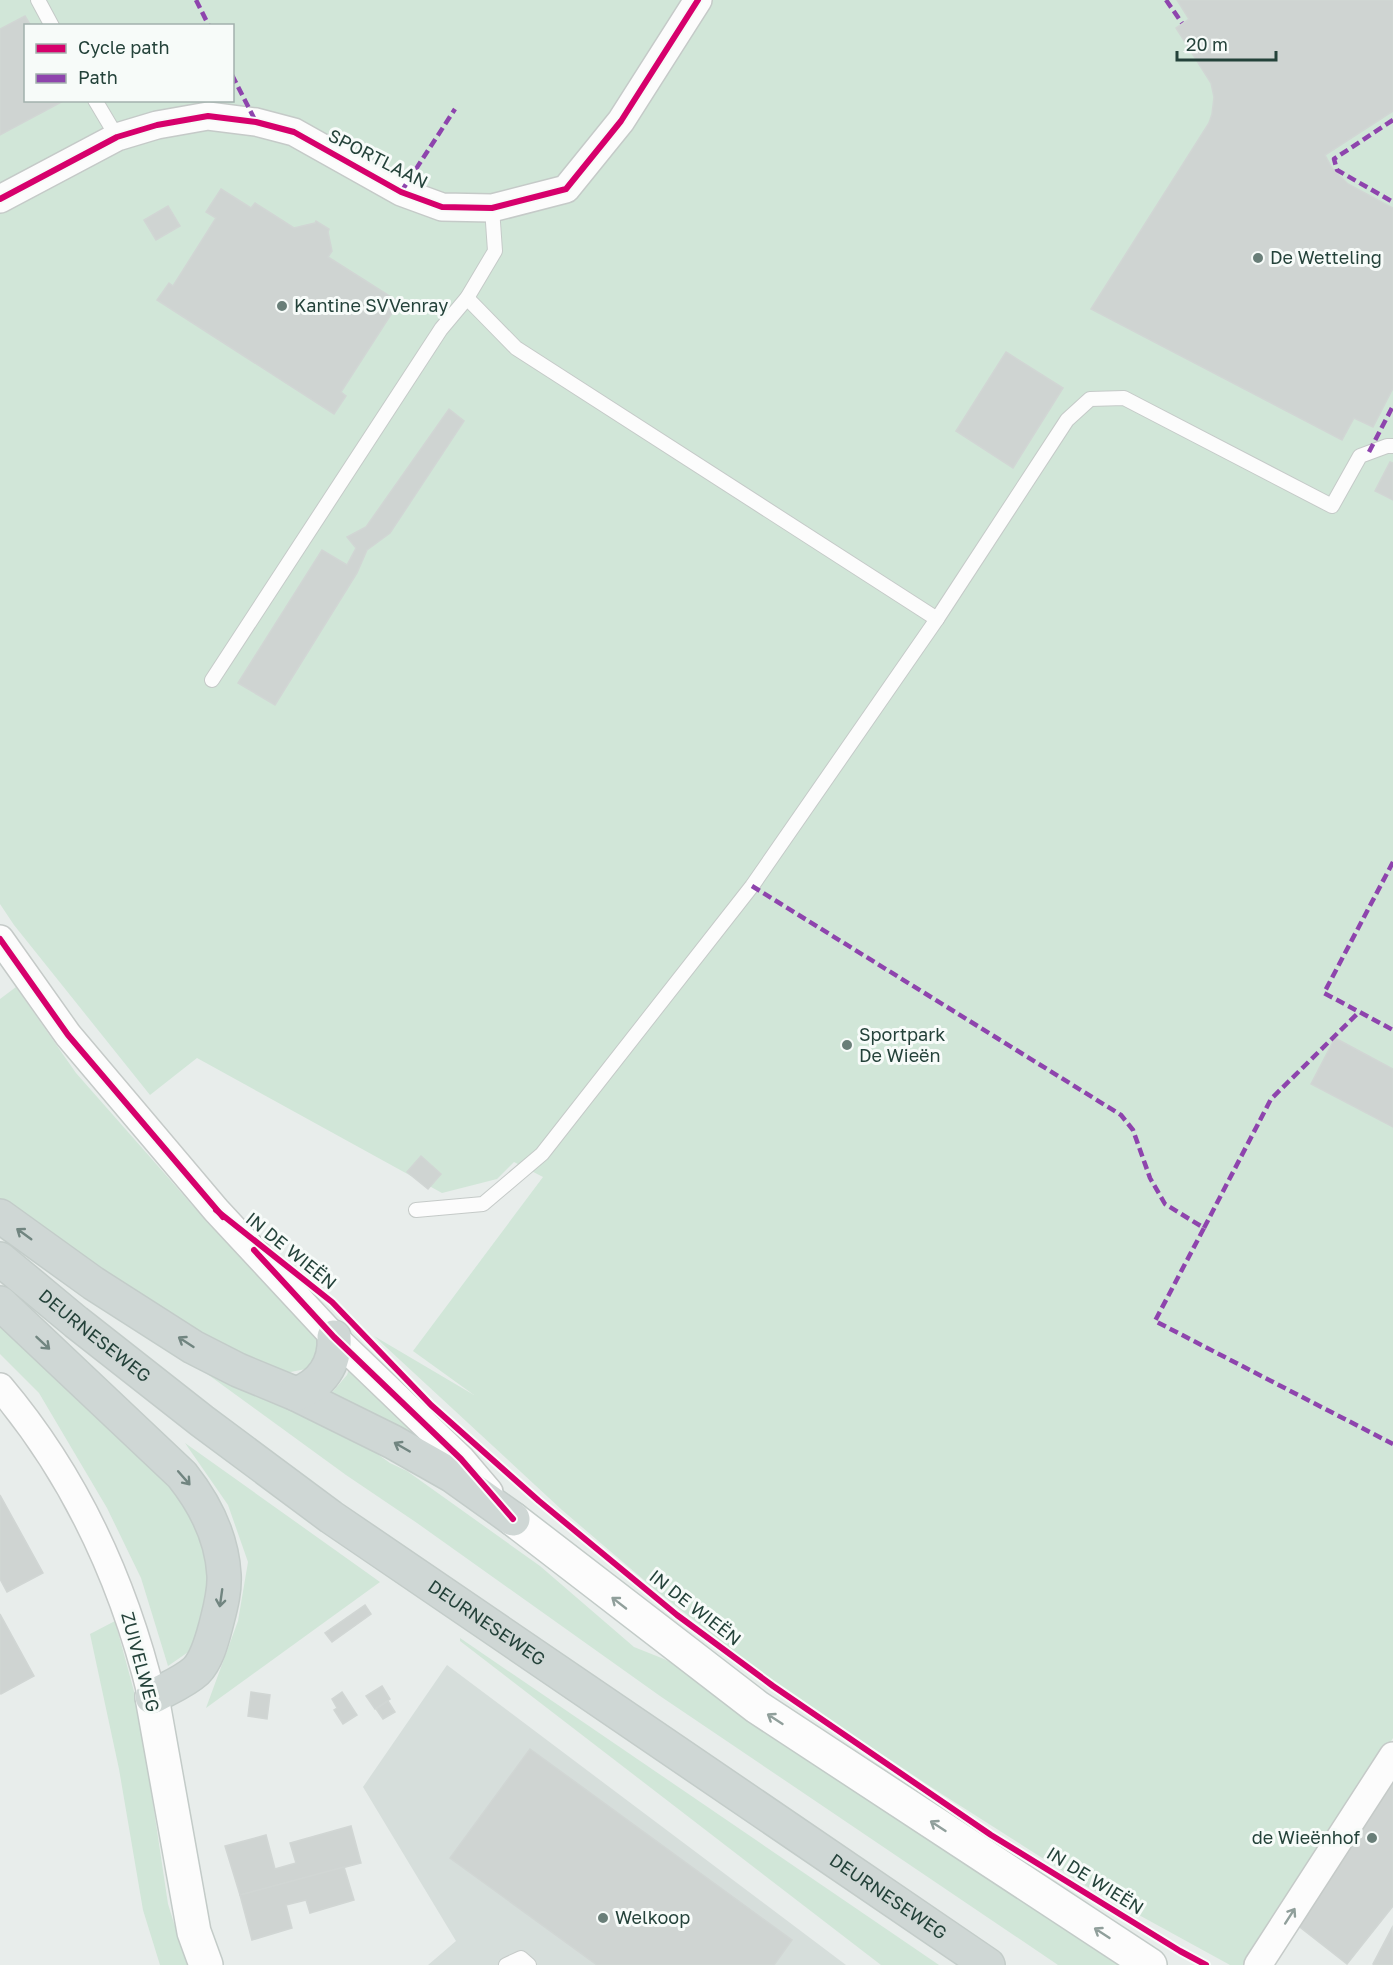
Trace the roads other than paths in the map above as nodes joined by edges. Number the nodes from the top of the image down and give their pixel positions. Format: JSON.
{"nodes":[{"id":1,"x":38,"y":0,"type":"edge"},
{"id":2,"x":698,"y":0,"type":"edge"},
{"id":3,"x":51,"y":24,"type":"edge"},
{"id":4,"x":96,"y":102,"type":"edge"},
{"id":5,"x":117,"y":137,"type":"junction"},
{"id":6,"x":0,"y":199,"type":"edge"},
{"id":7,"x":492,"y":208,"type":"junction"},
{"id":8,"x":467,"y":298,"type":"junction"},
{"id":9,"x":1393,"y":446,"type":"edge"},
{"id":10,"x":937,"y":619,"type":"junction"},
{"id":11,"x":212,"y":680,"type":"dead end"},
{"id":12,"x":0,"y":939,"type":"edge"},
{"id":13,"x":416,"y":1210,"type":"dead end"},
{"id":14,"x":0,"y":1216,"type":"edge"},
{"id":15,"x":0,"y":1259,"type":"edge"},
{"id":16,"x":0,"y":1303,"type":"edge"},
{"id":17,"x":334,"y":1337,"type":"junction"},
{"id":18,"x":0,"y":1387,"type":"edge"},
{"id":19,"x":296,"y":1394,"type":"junction"},
{"id":20,"x":513,"y":1519,"type":"junction"},
{"id":21,"x":152,"y":1697,"type":"junction"},
{"id":22,"x":1393,"y":1756,"type":"edge"},
{"id":23,"x":206,"y":1965,"type":"edge"},
{"id":24,"x":506,"y":1965,"type":"edge"},
{"id":25,"x":529,"y":1965,"type":"edge"},
{"id":26,"x":988,"y":1965,"type":"edge"},
{"id":27,"x":1150,"y":1965,"type":"edge"},
{"id":28,"x":1258,"y":1965,"type":"edge"}],
"edges":[{"from":1,"to":3,"type":"lane"},
{"from":2,"to":7,"type":"street","name":"SPORTLAAN"},
{"from":4,"to":5,"type":"lane"},
{"from":5,"to":6,"type":"street","name":"SPORTLAAN"},
{"from":5,"to":7,"type":"street","name":"SPORTLAAN"},
{"from":7,"to":8,"type":"lane"},
{"from":8,"to":10,"type":"lane"},
{"from":8,"to":11,"type":"lane"},
{"from":9,"to":10,"type":"lane"},
{"from":10,"to":13,"type":"lane"},
{"from":12,"to":17,"type":"street","name":"IN DE WIEËN"},
{"from":19,"to":14,"type":"main road","one_way":true},
{"from":15,"to":26,"type":"main road","name":"DEURNESEWEG"},
{"from":16,"to":21,"type":"main road","one_way":true},
{"from":17,"to":19,"type":"main road"},
{"from":17,"to":20,"type":"street","name":"IN DE WIEËN"},
{"from":18,"to":21,"type":"street","name":"ZUIVELWEG"},
{"from":20,"to":19,"type":"main road","one_way":true},
{"from":27,"to":20,"type":"main road","name":"IN DE WIEËN","one_way":true},
{"from":21,"to":23,"type":"main road","name":"ZUIVELWEG"},
{"from":28,"to":22,"type":"street","one_way":true},
{"from":24,"to":25,"type":"lane"}]}
